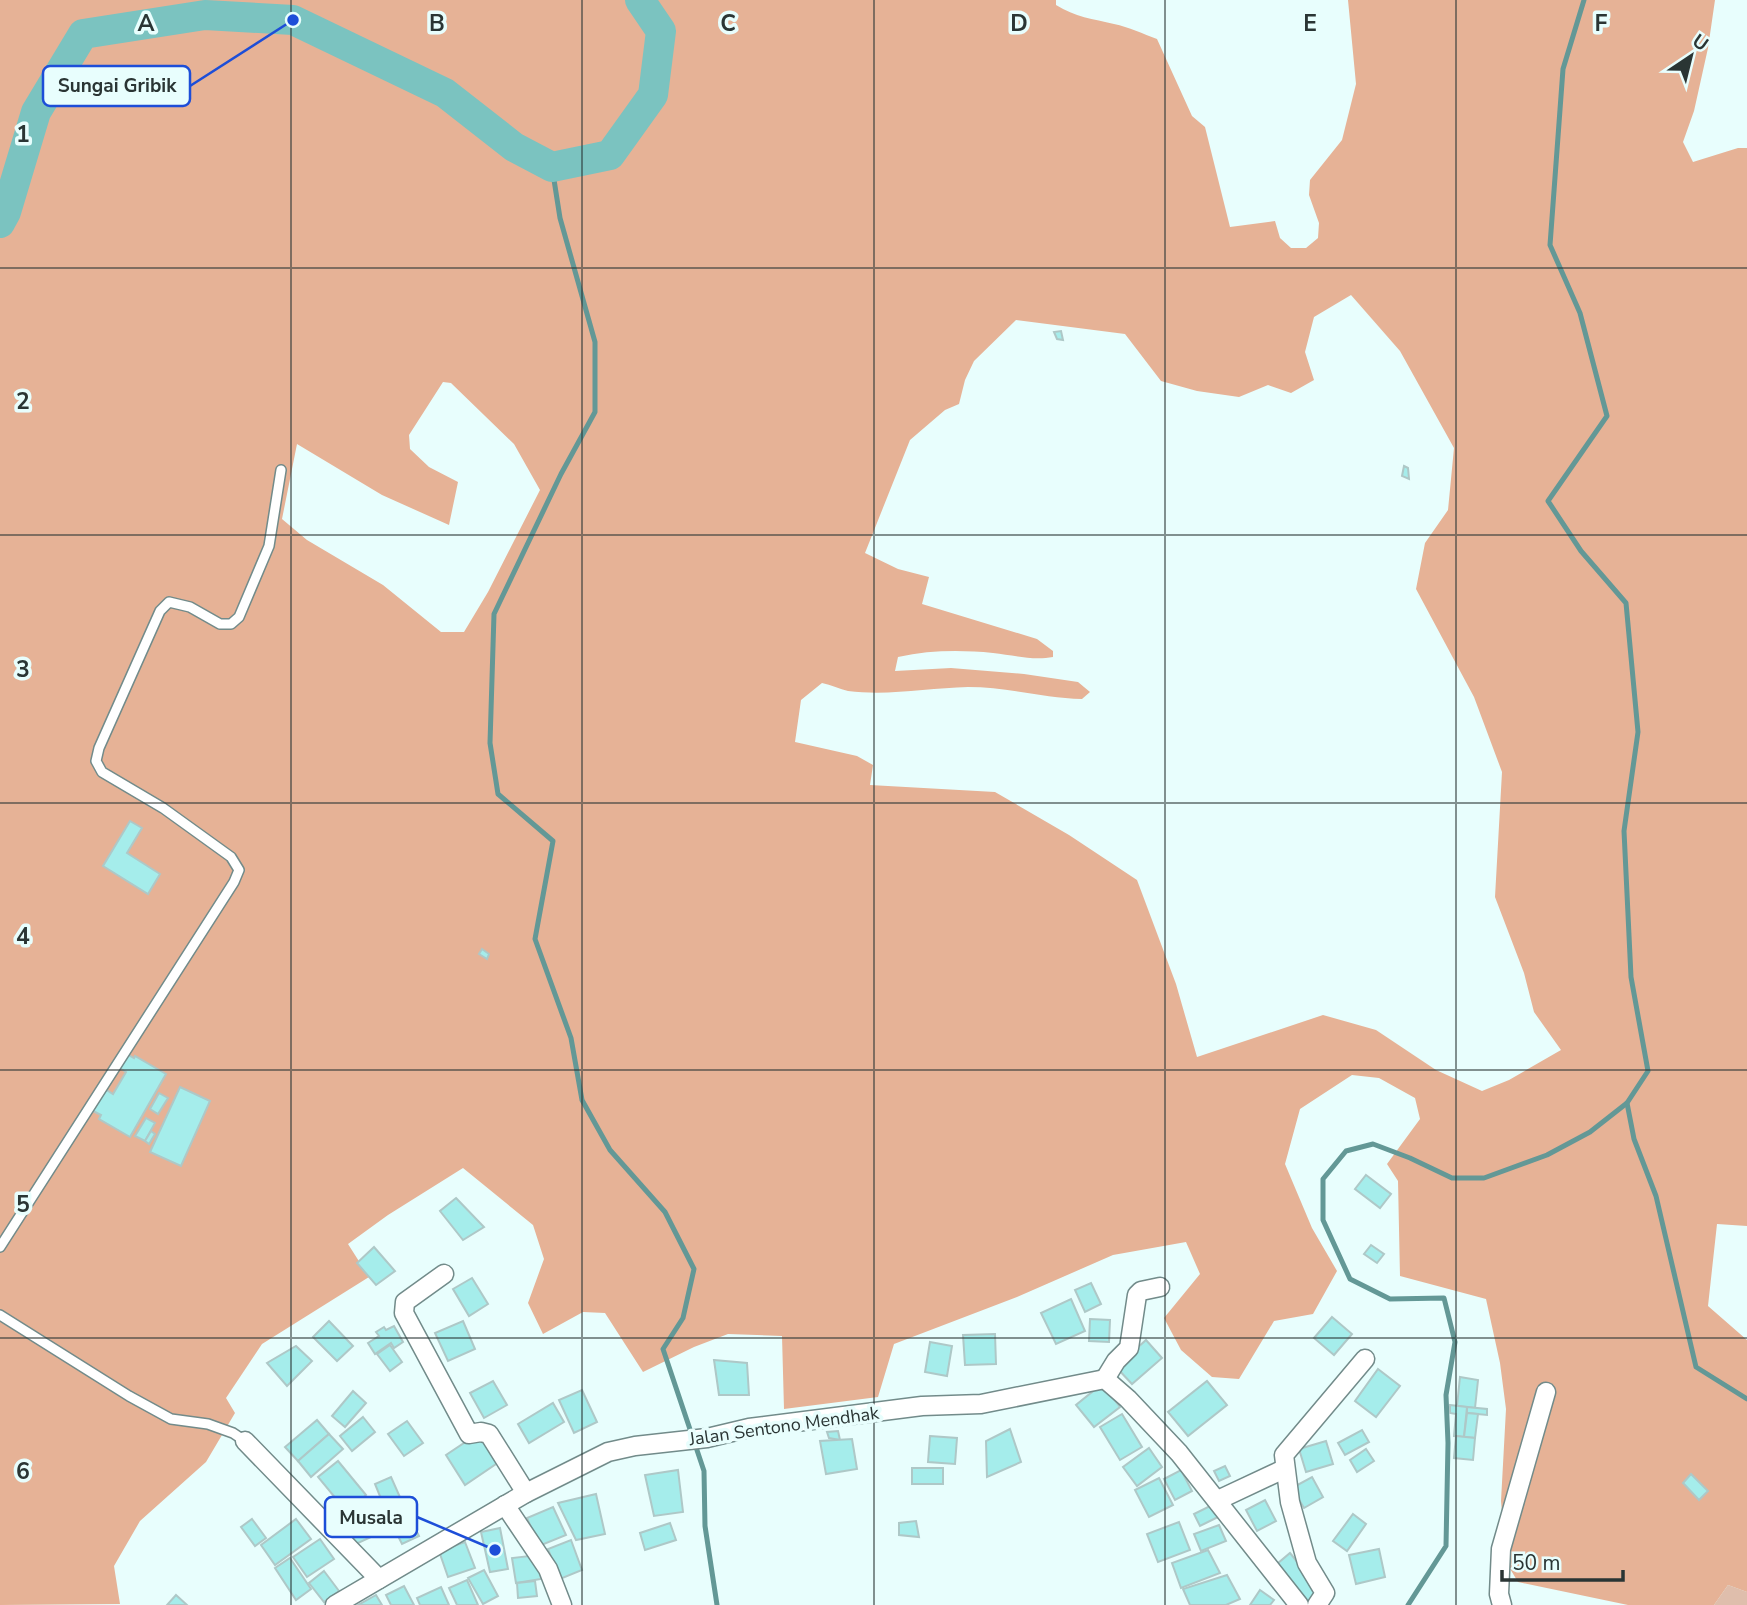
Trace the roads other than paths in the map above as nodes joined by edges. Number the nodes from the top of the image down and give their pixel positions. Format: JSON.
{"nodes":[{"id":1,"x":281,"y":470,"type":"dead end"},
{"id":2,"x":0,"y":1247,"type":"edge"},
{"id":3,"x":444,"y":1274,"type":"dead end"},
{"id":4,"x":1160,"y":1287,"type":"dead end"},
{"id":5,"x":0,"y":1315,"type":"edge"},
{"id":6,"x":1365,"y":1359,"type":"dead end"},
{"id":7,"x":1105,"y":1379,"type":"junction"},
{"id":8,"x":1546,"y":1392,"type":"dead end"},
{"id":9,"x":245,"y":1441,"type":"joint"},
{"id":10,"x":1284,"y":1469,"type":"junction"},
{"id":11,"x":526,"y":1493,"type":"junction"},
{"id":12,"x":1218,"y":1500,"type":"junction"},
{"id":13,"x":505,"y":1505,"type":"junction"},
{"id":14,"x":379,"y":1580,"type":"junction"},
{"id":15,"x":335,"y":1605,"type":"edge"},
{"id":16,"x":562,"y":1605,"type":"edge"},
{"id":17,"x":1299,"y":1605,"type":"edge"},
{"id":18,"x":1317,"y":1605,"type":"edge"},
{"id":19,"x":1502,"y":1605,"type":"edge"}],
"edges":[{"from":1,"to":2,"type":"lane"},
{"from":3,"to":11,"type":"street"},
{"from":4,"to":7,"type":"street"},
{"from":5,"to":9,"type":"lane"},
{"from":6,"to":10,"type":"street"},
{"from":7,"to":11,"type":"street","name":"Jalan Sentono Mendhak"},
{"from":7,"to":12,"type":"street"},
{"from":8,"to":19,"type":"street"},
{"from":9,"to":14,"type":"street"},
{"from":10,"to":12,"type":"street"},
{"from":10,"to":18,"type":"street"},
{"from":11,"to":13,"type":"street","name":"Jalan Sentono Mendhak"},
{"from":12,"to":17,"type":"street"},
{"from":13,"to":14,"type":"street","name":"Jalan Sentono Mendhak"},
{"from":13,"to":16,"type":"street"},
{"from":14,"to":15,"type":"street","name":"Jalan Sentono Mendhak"}]}
